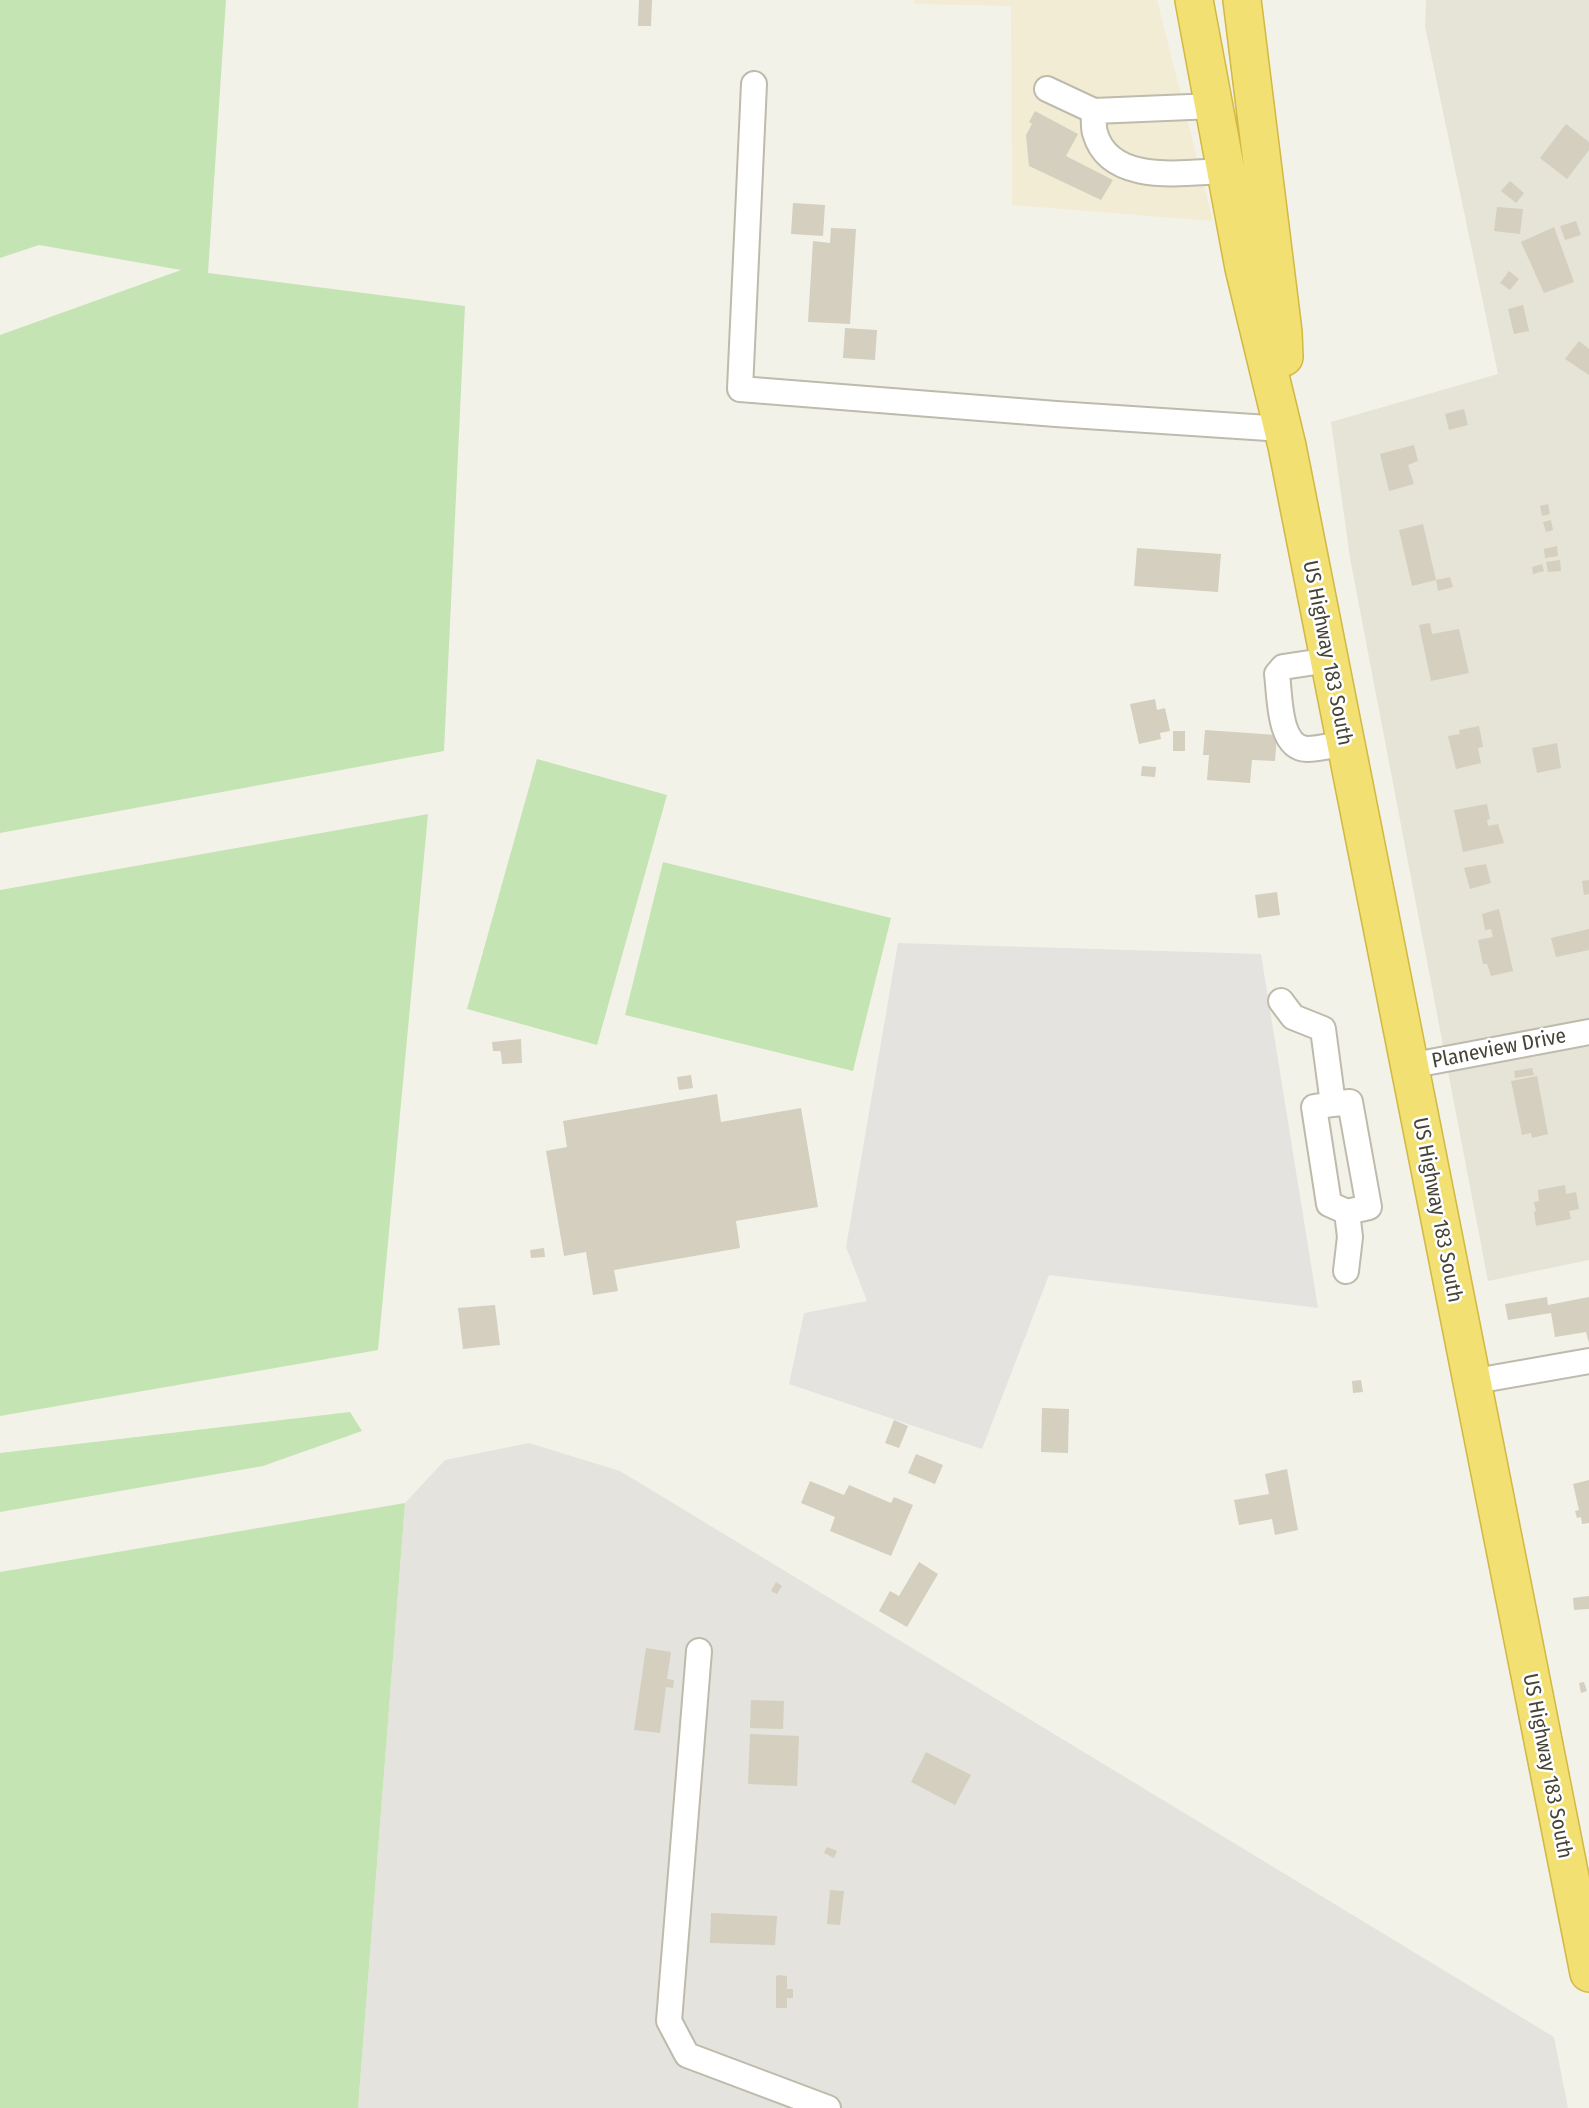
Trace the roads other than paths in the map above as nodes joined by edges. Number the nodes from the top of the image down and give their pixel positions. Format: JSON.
{"nodes":[{"id":1,"x":1194,"y":0,"type":"edge"},
{"id":2,"x":1242,"y":0,"type":"edge"},
{"id":3,"x":754,"y":84,"type":"dead end"},
{"id":4,"x":1047,"y":89,"type":"dead end"},
{"id":5,"x":1214,"y":106,"type":"junction"},
{"id":6,"x":1094,"y":111,"type":"junction"},
{"id":7,"x":1226,"y":171,"type":"junction"},
{"id":8,"x":1285,"y":437,"type":"junction"},
{"id":9,"x":1329,"y":660,"type":"junction"},
{"id":10,"x":1345,"y":743,"type":"junction"},
{"id":11,"x":1281,"y":1001,"type":"dead end"},
{"id":12,"x":1589,"y":1032,"type":"edge"},
{"id":13,"x":1409,"y":1066,"type":"junction"},
{"id":14,"x":1333,"y":1104,"type":"junction"},
{"id":15,"x":1347,"y":1212,"type":"junction"},
{"id":16,"x":1346,"y":1271,"type":"dead end"},
{"id":17,"x":1589,"y":1361,"type":"edge"},
{"id":18,"x":1471,"y":1381,"type":"junction"},
{"id":19,"x":699,"y":1651,"type":"dead end"},
{"id":20,"x":1589,"y":1973,"type":"edge"},
{"id":21,"x":828,"y":2108,"type":"edge"}],
"edges":[{"from":1,"to":5,"type":"highway","name":"US Highway 183 South"},
{"from":2,"to":8,"type":"highway","name":"US Highway 183 South"},
{"from":3,"to":8,"type":"street"},
{"from":4,"to":6,"type":"street"},
{"from":5,"to":6,"type":"street"},
{"from":5,"to":7,"type":"highway","name":"US Highway 183 South"},
{"from":6,"to":7,"type":"street"},
{"from":7,"to":8,"type":"highway","name":"US Highway 183 South"},
{"from":8,"to":9,"type":"highway","name":"US Highway 183 South"},
{"from":9,"to":10,"type":"highway","name":"US Highway 183 South"},
{"from":9,"to":10,"type":"street"},
{"from":10,"to":13,"type":"highway","name":"US Highway 183 South"},
{"from":11,"to":14,"type":"street"},
{"from":12,"to":13,"type":"street","name":"Planeview Drive"},
{"from":13,"to":18,"type":"highway","name":"US Highway 183 South"},
{"from":14,"to":15,"type":"street"},
{"from":14,"to":15,"type":"street"},
{"from":15,"to":16,"type":"street"},
{"from":17,"to":18,"type":"street"},
{"from":18,"to":20,"type":"highway","name":"US Highway 183 South"},
{"from":19,"to":21,"type":"street"}]}
